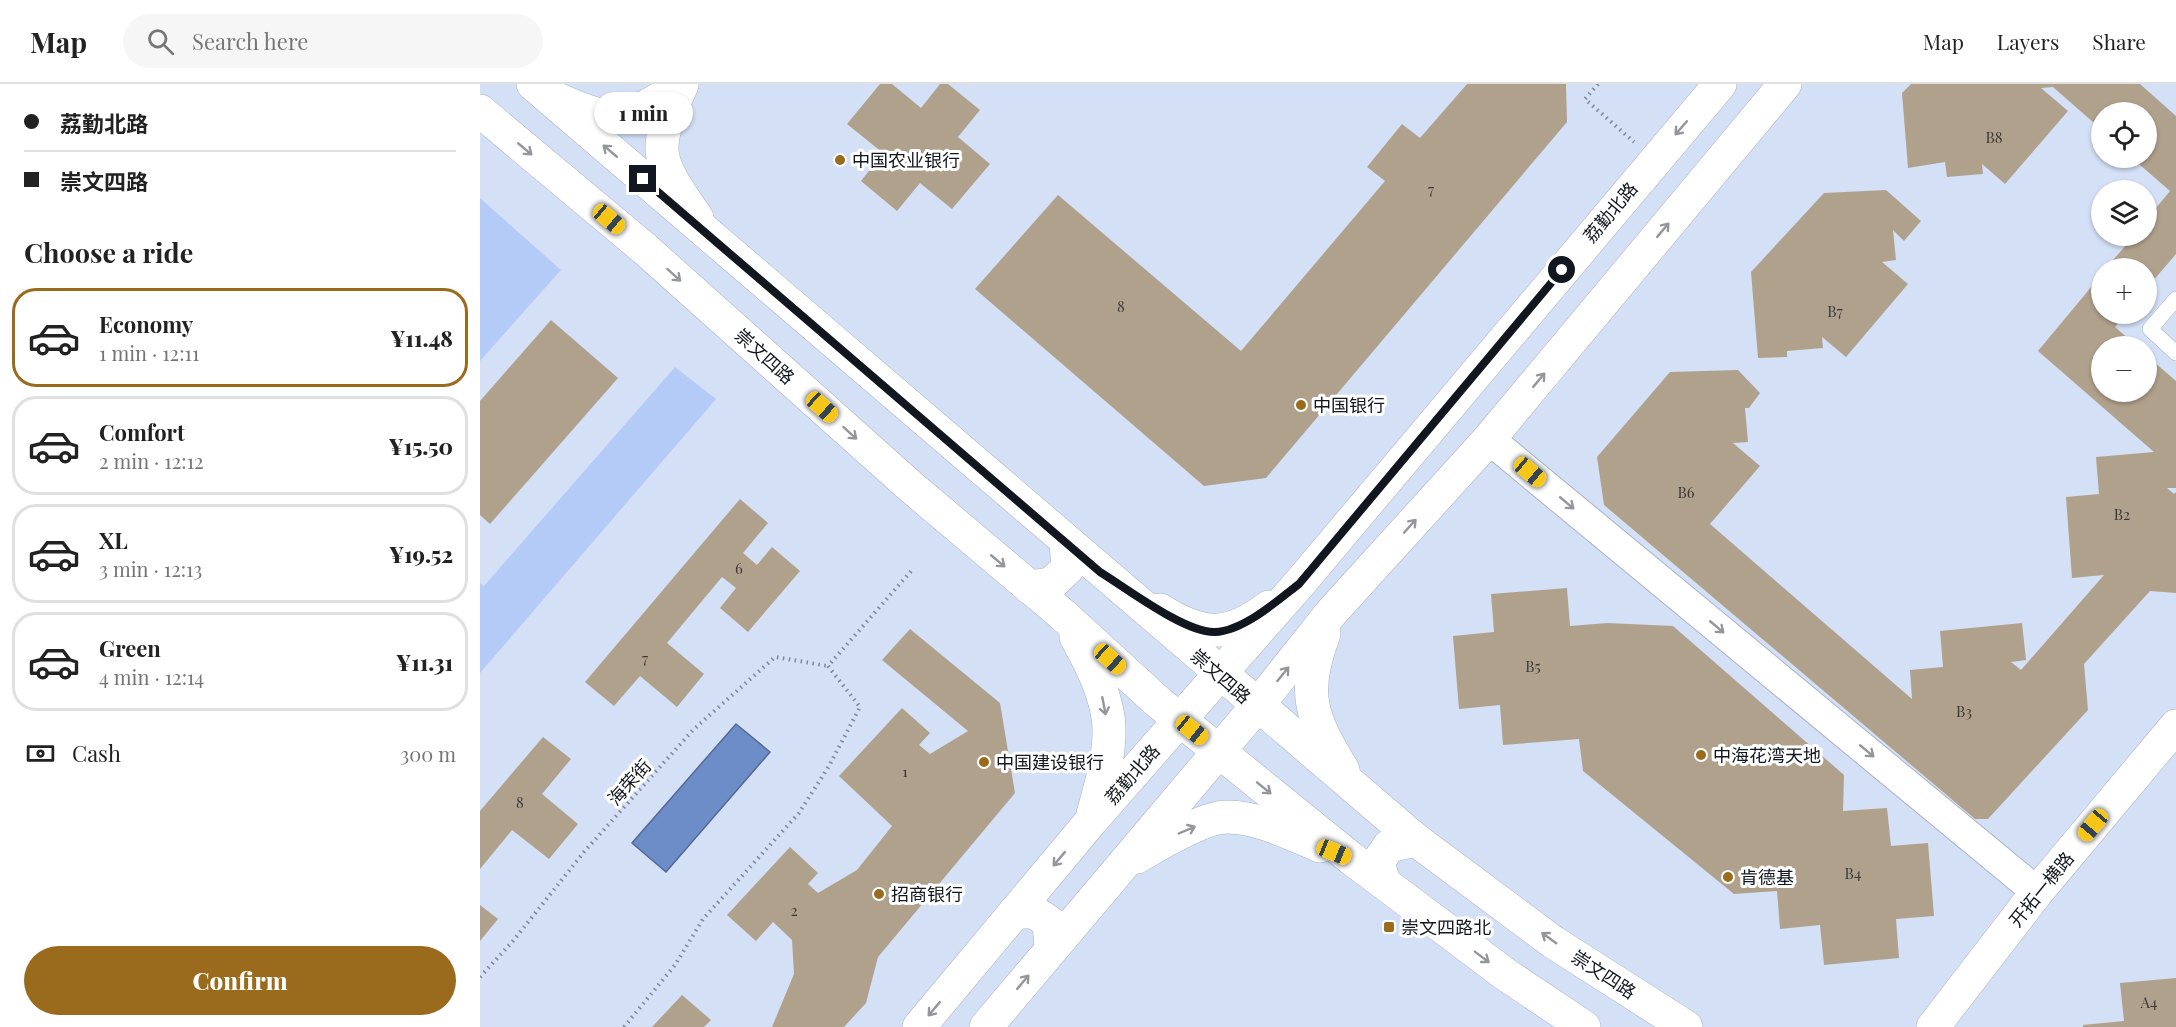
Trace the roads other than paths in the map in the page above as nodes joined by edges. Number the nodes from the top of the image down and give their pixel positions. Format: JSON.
{"nodes":[{"id":1,"x":683,"y":84,"type":"edge"},
{"id":2,"x":1720,"y":84,"type":"edge"},
{"id":3,"x":1785,"y":84,"type":"edge"},
{"id":4,"x":538,"y":88,"type":"edge"},
{"id":5,"x":480,"y":111,"type":"edge"},
{"id":6,"x":711,"y":237,"type":"junction"},
{"id":7,"x":2176,"y":299,"type":"edge"},
{"id":8,"x":2176,"y":353,"type":"edge"},
{"id":9,"x":1489,"y":439,"type":"junction"},
{"id":10,"x":1066,"y":543,"type":"junction"},
{"id":11,"x":1100,"y":572,"type":"junction"},
{"id":12,"x":1299,"y":584,"type":"junction"},
{"id":13,"x":1029,"y":587,"type":"junction"},
{"id":14,"x":1331,"y":613,"type":"junction"},
{"id":15,"x":1062,"y":615,"type":"junction"},
{"id":16,"x":1219,"y":674,"type":"junction"},
{"id":17,"x":1257,"y":706,"type":"junction"},
{"id":18,"x":1179,"y":719,"type":"junction"},
{"id":19,"x":2176,"y":726,"type":"edge"},
{"id":20,"x":1219,"y":751,"type":"junction"},
{"id":21,"x":1355,"y":790,"type":"junction"},
{"id":22,"x":1092,"y":820,"type":"junction"},
{"id":23,"x":1416,"y":840,"type":"junction"},
{"id":24,"x":1352,"y":859,"type":"junction"},
{"id":25,"x":1118,"y":868,"type":"junction"},
{"id":26,"x":1384,"y":883,"type":"junction"},
{"id":27,"x":2037,"y":892,"type":"junction"},
{"id":28,"x":1015,"y":912,"type":"junction"},
{"id":29,"x":1052,"y":948,"type":"junction"},
{"id":30,"x":919,"y":1027,"type":"edge"},
{"id":31,"x":986,"y":1027,"type":"edge"},
{"id":32,"x":1584,"y":1027,"type":"edge"},
{"id":33,"x":1686,"y":1027,"type":"edge"},
{"id":34,"x":1933,"y":1027,"type":"edge"}],
"edges":[{"from":1,"to":4,"type":"main road"},
{"from":1,"to":6,"type":"main road"},
{"from":2,"to":12,"type":"main road","name":"荔勤北路","one_way":true},
{"from":9,"to":3,"type":"main road","one_way":true},
{"from":6,"to":4,"type":"main road","name":"崇文四路","one_way":true},
{"from":5,"to":13,"type":"main road","name":"崇文四路","one_way":true},
{"from":6,"to":10,"type":"main road","name":"崇文四路"},
{"from":7,"to":8,"type":"lane"},
{"from":14,"to":9,"type":"main road","one_way":true},
{"from":9,"to":27,"type":"street","one_way":true},
{"from":10,"to":11,"type":"main road","name":"崇文四路"},
{"from":10,"to":13,"type":"main road"},
{"from":11,"to":12,"type":"main road"},
{"from":11,"to":16,"type":"main road","name":"崇文四路"},
{"from":12,"to":16,"type":"main road","name":"荔勤北路"},
{"from":13,"to":15,"type":"main road","name":"崇文四路"},
{"from":17,"to":14,"type":"main road","one_way":true},
{"from":14,"to":21,"type":"main road"},
{"from":15,"to":18,"type":"main road","name":"崇文四路"},
{"from":15,"to":22,"type":"main road","one_way":true},
{"from":16,"to":17,"type":"main road","name":"崇文四路"},
{"from":16,"to":18,"type":"main road","name":"荔勤北路"},
{"from":17,"to":20,"type":"main road"},
{"from":17,"to":21,"type":"main road","name":"崇文四路"},
{"from":18,"to":20,"type":"main road","name":"崇文四路"},
{"from":18,"to":22,"type":"main road","name":"荔勤北路"},
{"from":19,"to":27,"type":"main road","name":"开拓一横路"},
{"from":20,"to":24,"type":"main road","name":"崇文四路","one_way":true},
{"from":20,"to":25,"type":"main road"},
{"from":21,"to":23,"type":"main road","name":"崇文四路"},
{"from":22,"to":28,"type":"main road","name":"荔勤北路","one_way":true},
{"from":23,"to":26,"type":"main road"},
{"from":33,"to":23,"type":"main road","name":"崇文四路","one_way":true},
{"from":25,"to":24,"type":"main road","one_way":true},
{"from":24,"to":26,"type":"main road","name":"崇文四路"},
{"from":25,"to":29,"type":"main road"},
{"from":26,"to":32,"type":"main road","name":"崇文四路","one_way":true},
{"from":27,"to":34,"type":"main road","name":"开拓一横路"},
{"from":28,"to":29,"type":"main road"},
{"from":28,"to":30,"type":"main road","name":"荔勤北路","one_way":true},
{"from":31,"to":29,"type":"main road","one_way":true}]}
